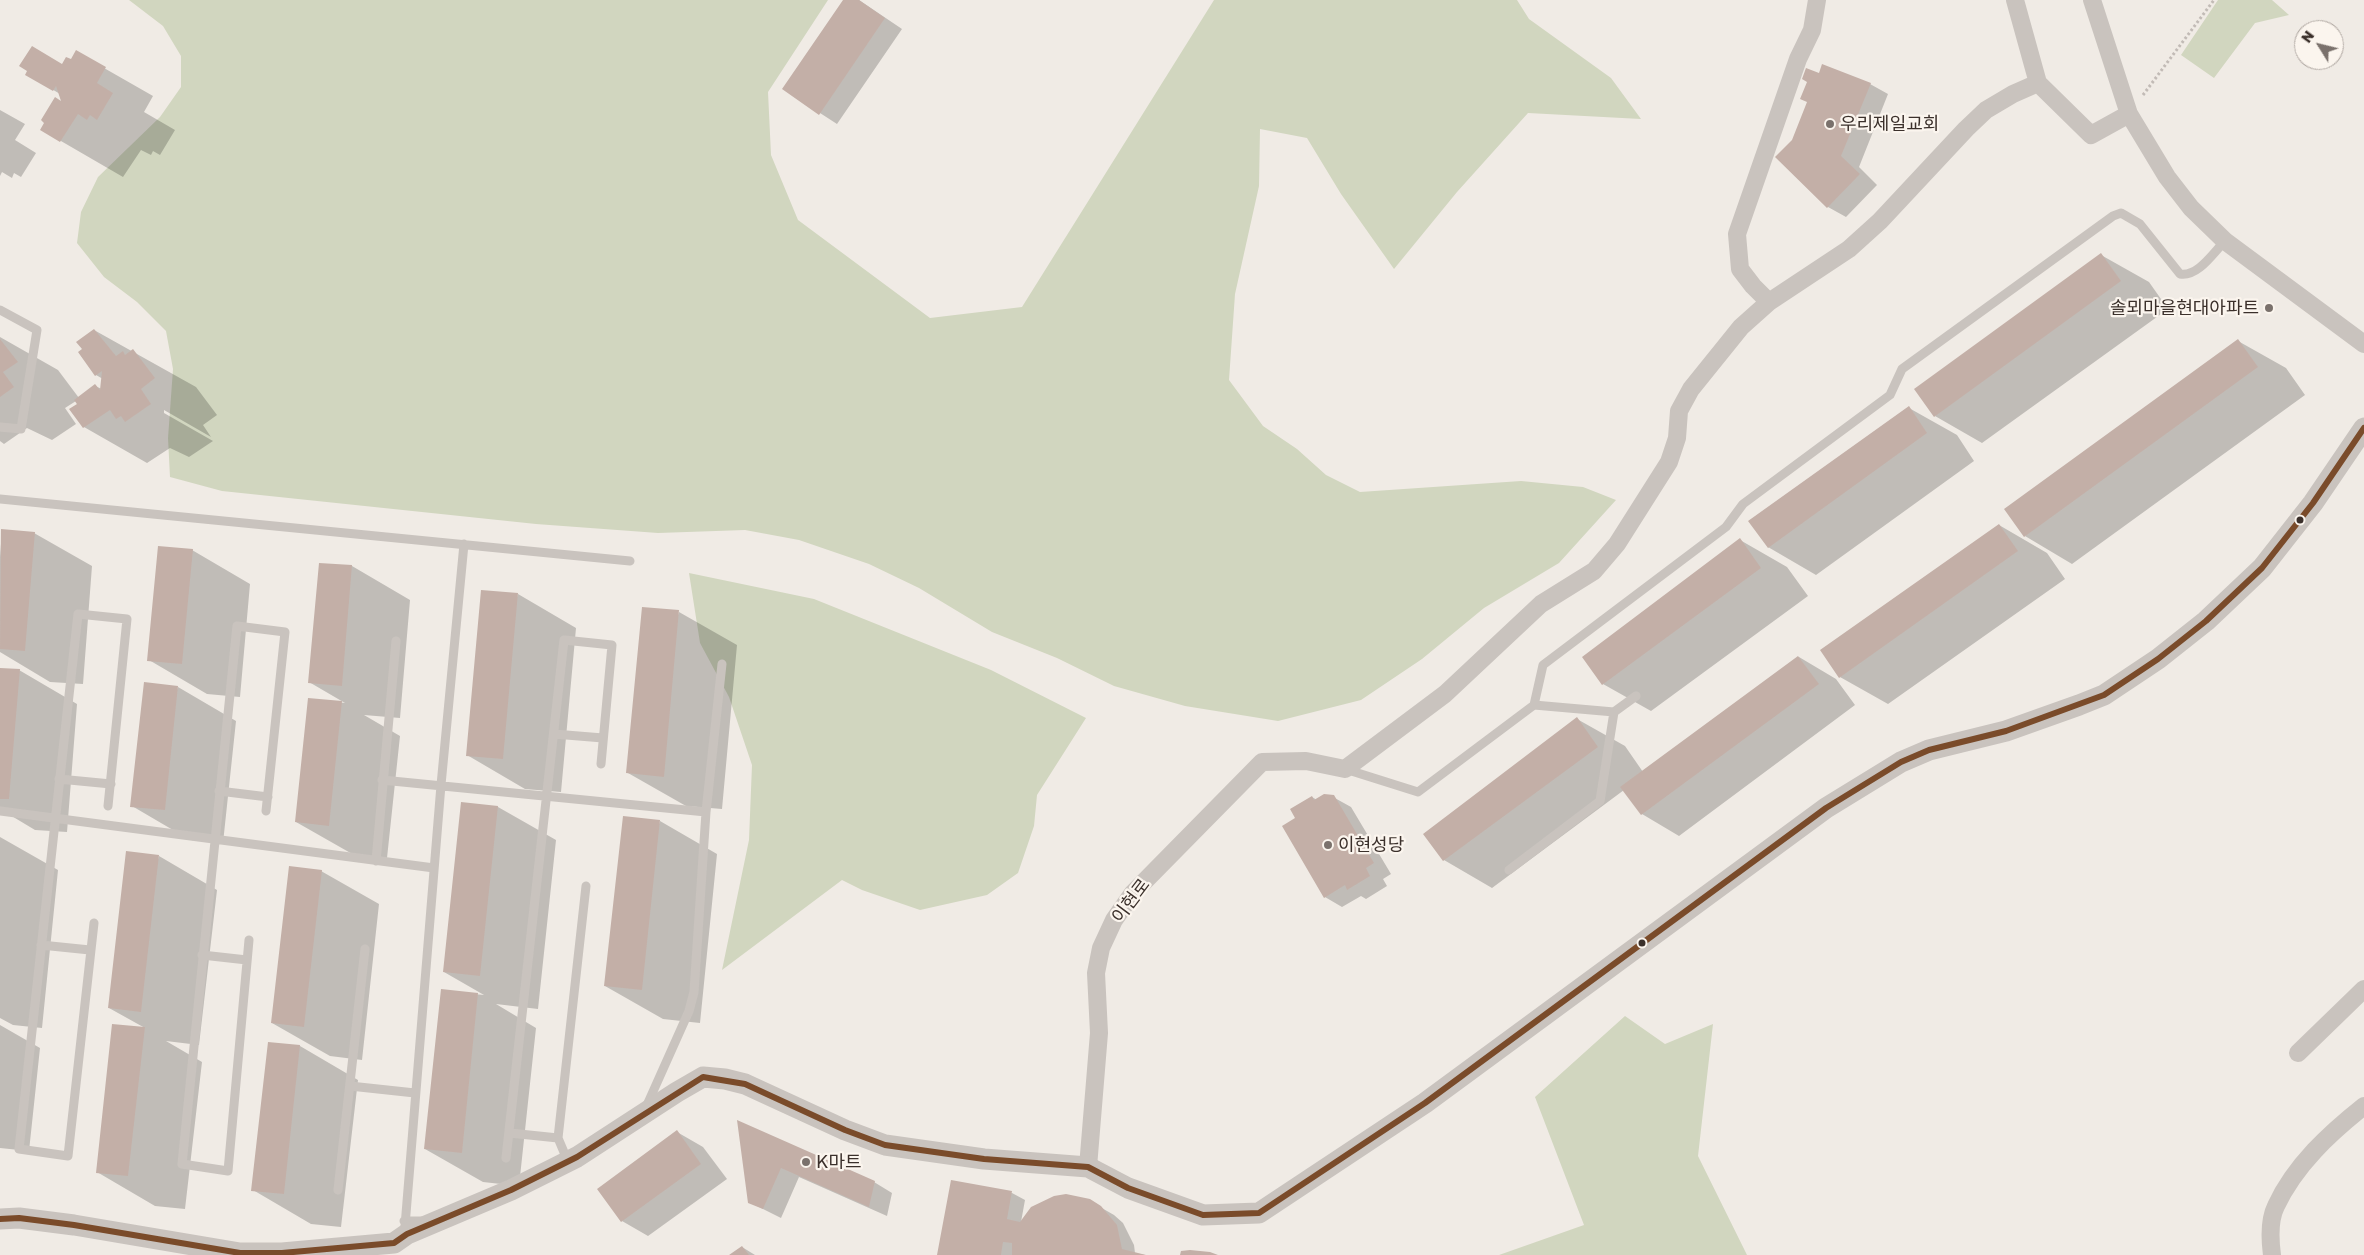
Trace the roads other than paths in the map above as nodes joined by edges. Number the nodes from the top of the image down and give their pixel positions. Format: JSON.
{"nodes":[{"id":1,"x":1817,"y":0,"type":"edge"},
{"id":2,"x":2015,"y":0,"type":"edge"},
{"id":3,"x":2092,"y":0,"type":"edge"},
{"id":4,"x":2038,"y":83,"type":"junction"},
{"id":5,"x":2129,"y":114,"type":"junction"},
{"id":6,"x":2225,"y":241,"type":"junction"},
{"id":7,"x":1769,"y":302,"type":"junction"},
{"id":8,"x":0,"y":310,"type":"edge"},
{"id":9,"x":2364,"y":344,"type":"edge"},
{"id":10,"x":0,"y":428,"type":"edge"},
{"id":11,"x":2364,"y":428,"type":"edge"},
{"id":12,"x":0,"y":499,"type":"edge"},
{"id":13,"x":464,"y":544,"type":"junction"},
{"id":14,"x":630,"y":561,"type":"dead end"},
{"id":15,"x":396,"y":641,"type":"dead end"},
{"id":16,"x":722,"y":664,"type":"dead end"},
{"id":17,"x":1636,"y":696,"type":"dead end"},
{"id":18,"x":1534,"y":705,"type":"junction"},
{"id":19,"x":1614,"y":712,"type":"junction"},
{"id":20,"x":554,"y":734,"type":"junction"},
{"id":21,"x":603,"y":738,"type":"junction"},
{"id":22,"x":601,"y":764,"type":"dead end"},
{"id":23,"x":1345,"y":769,"type":"junction"},
{"id":24,"x":59,"y":779,"type":"junction"},
{"id":25,"x":382,"y":780,"type":"junction"},
{"id":26,"x":110,"y":784,"type":"junction"},
{"id":27,"x":441,"y":785,"type":"junction"},
{"id":28,"x":219,"y":791,"type":"junction"},
{"id":29,"x":547,"y":796,"type":"junction"},
{"id":30,"x":268,"y":797,"type":"junction"},
{"id":31,"x":108,"y":806,"type":"dead end"},
{"id":32,"x":266,"y":810,"type":"dead end"},
{"id":33,"x":0,"y":811,"type":"edge"},
{"id":34,"x":706,"y":812,"type":"junction"},
{"id":35,"x":54,"y":818,"type":"junction"},
{"id":36,"x":214,"y":840,"type":"junction"},
{"id":37,"x":376,"y":861,"type":"junction"},
{"id":38,"x":434,"y":868,"type":"junction"},
{"id":39,"x":1509,"y":870,"type":"dead end"},
{"id":40,"x":586,"y":886,"type":"dead end"},
{"id":41,"x":94,"y":923,"type":"dead end"},
{"id":42,"x":249,"y":940,"type":"dead end"},
{"id":43,"x":41,"y":945,"type":"junction"},
{"id":44,"x":90,"y":950,"type":"junction"},
{"id":45,"x":364,"y":950,"type":"dead end"},
{"id":46,"x":202,"y":955,"type":"junction"},
{"id":47,"x":247,"y":960,"type":"junction"},
{"id":48,"x":2364,"y":989,"type":"edge"},
{"id":49,"x":2298,"y":1053,"type":"dead end"},
{"id":50,"x":350,"y":1086,"type":"junction"},
{"id":51,"x":415,"y":1093,"type":"junction"},
{"id":52,"x":2364,"y":1106,"type":"edge"},
{"id":53,"x":510,"y":1132,"type":"junction"},
{"id":54,"x":558,"y":1138,"type":"junction"},
{"id":55,"x":566,"y":1157,"type":"junction"},
{"id":56,"x":506,"y":1158,"type":"dead end"},
{"id":57,"x":1088,"y":1167,"type":"junction"},
{"id":58,"x":338,"y":1190,"type":"dead end"},
{"id":59,"x":0,"y":1219,"type":"edge"},
{"id":60,"x":400,"y":1238,"type":"edge"},
{"id":61,"x":2272,"y":1255,"type":"edge"}],
"edges":[{"from":1,"to":7,"type":"street"},
{"from":2,"to":4,"type":"street"},
{"from":3,"to":5,"type":"street"},
{"from":4,"to":5,"type":"street"},
{"from":4,"to":7,"type":"street"},
{"from":5,"to":6,"type":"street"},
{"from":6,"to":9,"type":"street"},
{"from":6,"to":18,"type":"lane"},
{"from":7,"to":23,"type":"street"},
{"from":8,"to":10,"type":"lane"},
{"from":11,"to":57,"type":"street"},
{"from":12,"to":13,"type":"lane"},
{"from":13,"to":14,"type":"lane"},
{"from":13,"to":27,"type":"lane"},
{"from":15,"to":25,"type":"lane"},
{"from":16,"to":34,"type":"lane"},
{"from":17,"to":19,"type":"lane"},
{"from":18,"to":19,"type":"lane"},
{"from":18,"to":23,"type":"lane"},
{"from":19,"to":39,"type":"lane"},
{"from":20,"to":21,"type":"lane"},
{"from":20,"to":21,"type":"lane"},
{"from":20,"to":29,"type":"lane"},
{"from":21,"to":22,"type":"lane"},
{"from":23,"to":57,"type":"street","name":"이현로"},
{"from":24,"to":26,"type":"lane"},
{"from":24,"to":26,"type":"lane"},
{"from":24,"to":35,"type":"lane"},
{"from":25,"to":27,"type":"lane"},
{"from":25,"to":37,"type":"lane"},
{"from":26,"to":31,"type":"lane"},
{"from":27,"to":29,"type":"lane"},
{"from":27,"to":38,"type":"lane"},
{"from":28,"to":30,"type":"lane"},
{"from":28,"to":30,"type":"lane"},
{"from":28,"to":36,"type":"lane"},
{"from":29,"to":34,"type":"lane"},
{"from":29,"to":53,"type":"lane"},
{"from":30,"to":32,"type":"lane"},
{"from":33,"to":35,"type":"lane"},
{"from":34,"to":55,"type":"lane"},
{"from":35,"to":36,"type":"lane"},
{"from":35,"to":43,"type":"lane"},
{"from":36,"to":37,"type":"lane"},
{"from":36,"to":46,"type":"lane"},
{"from":37,"to":38,"type":"lane"},
{"from":38,"to":51,"type":"lane"},
{"from":40,"to":54,"type":"lane"},
{"from":41,"to":44,"type":"lane"},
{"from":42,"to":47,"type":"lane"},
{"from":43,"to":44,"type":"lane"},
{"from":43,"to":44,"type":"lane"},
{"from":45,"to":50,"type":"lane"},
{"from":46,"to":47,"type":"lane"},
{"from":46,"to":47,"type":"lane"},
{"from":48,"to":49,"type":"street"},
{"from":50,"to":51,"type":"lane"},
{"from":50,"to":58,"type":"lane"},
{"from":51,"to":60,"type":"lane"},
{"from":52,"to":61,"type":"street"},
{"from":53,"to":54,"type":"lane"},
{"from":53,"to":56,"type":"lane"},
{"from":54,"to":55,"type":"lane"},
{"from":55,"to":60,"type":"lane"},
{"from":57,"to":60,"type":"street"},
{"from":59,"to":60,"type":"street"}]}
